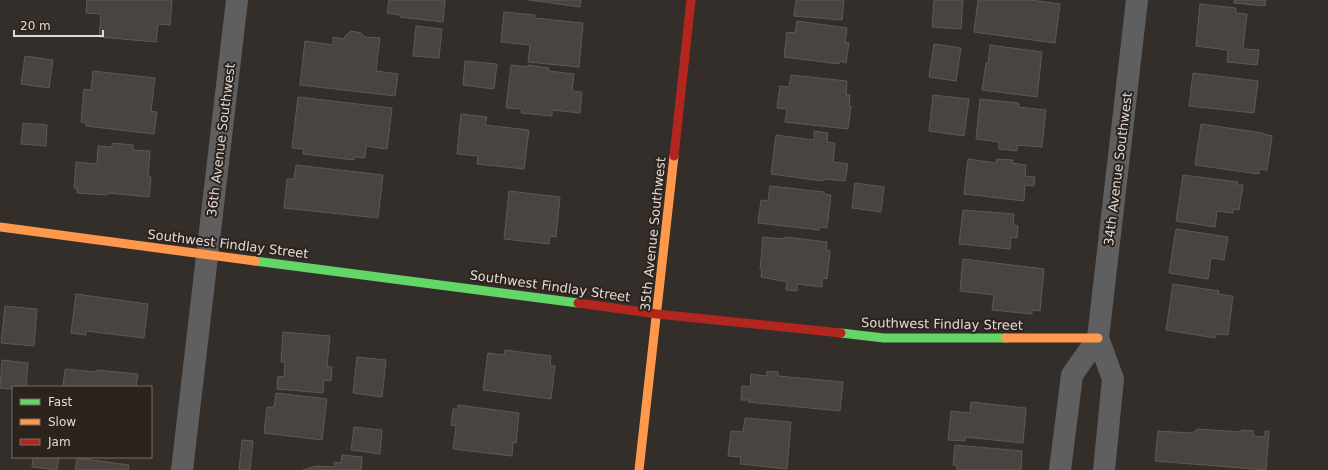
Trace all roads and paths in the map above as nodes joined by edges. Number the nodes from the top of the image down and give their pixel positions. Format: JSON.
{"nodes":[{"id":1,"x":237,"y":0,"type":"edge"},
{"id":2,"x":691,"y":0,"type":"edge"},
{"id":3,"x":1137,"y":0,"type":"edge"},
{"id":4,"x":0,"y":227,"type":"edge"},
{"id":5,"x":207,"y":254,"type":"junction"},
{"id":6,"x":657,"y":314,"type":"junction"},
{"id":7,"x":1098,"y":338,"type":"junction"},
{"id":8,"x":182,"y":470,"type":"edge"},
{"id":9,"x":639,"y":470,"type":"edge"},
{"id":10,"x":1060,"y":470,"type":"edge"},
{"id":11,"x":1104,"y":470,"type":"edge"}],
"edges":[{"from":1,"to":5,"type":"street","name":"36th Avenue Southwest"},
{"from":2,"to":6,"type":"street","name":"35th Avenue Southwest"},
{"from":3,"to":7,"type":"street","name":"34th Avenue Southwest"},
{"from":4,"to":5,"type":"street","name":"Southwest Findlay Street"},
{"from":5,"to":6,"type":"street","name":"Southwest Findlay Street"},
{"from":5,"to":8,"type":"street","name":"36th Avenue Southwest"},
{"from":6,"to":7,"type":"street","name":"Southwest Findlay Street"},
{"from":6,"to":9,"type":"street","name":"35th Avenue Southwest"},
{"from":7,"to":10,"type":"street","name":"34th Avenue Southwest"},
{"from":7,"to":11,"type":"street","name":"34th Avenue Southwest"}]}
